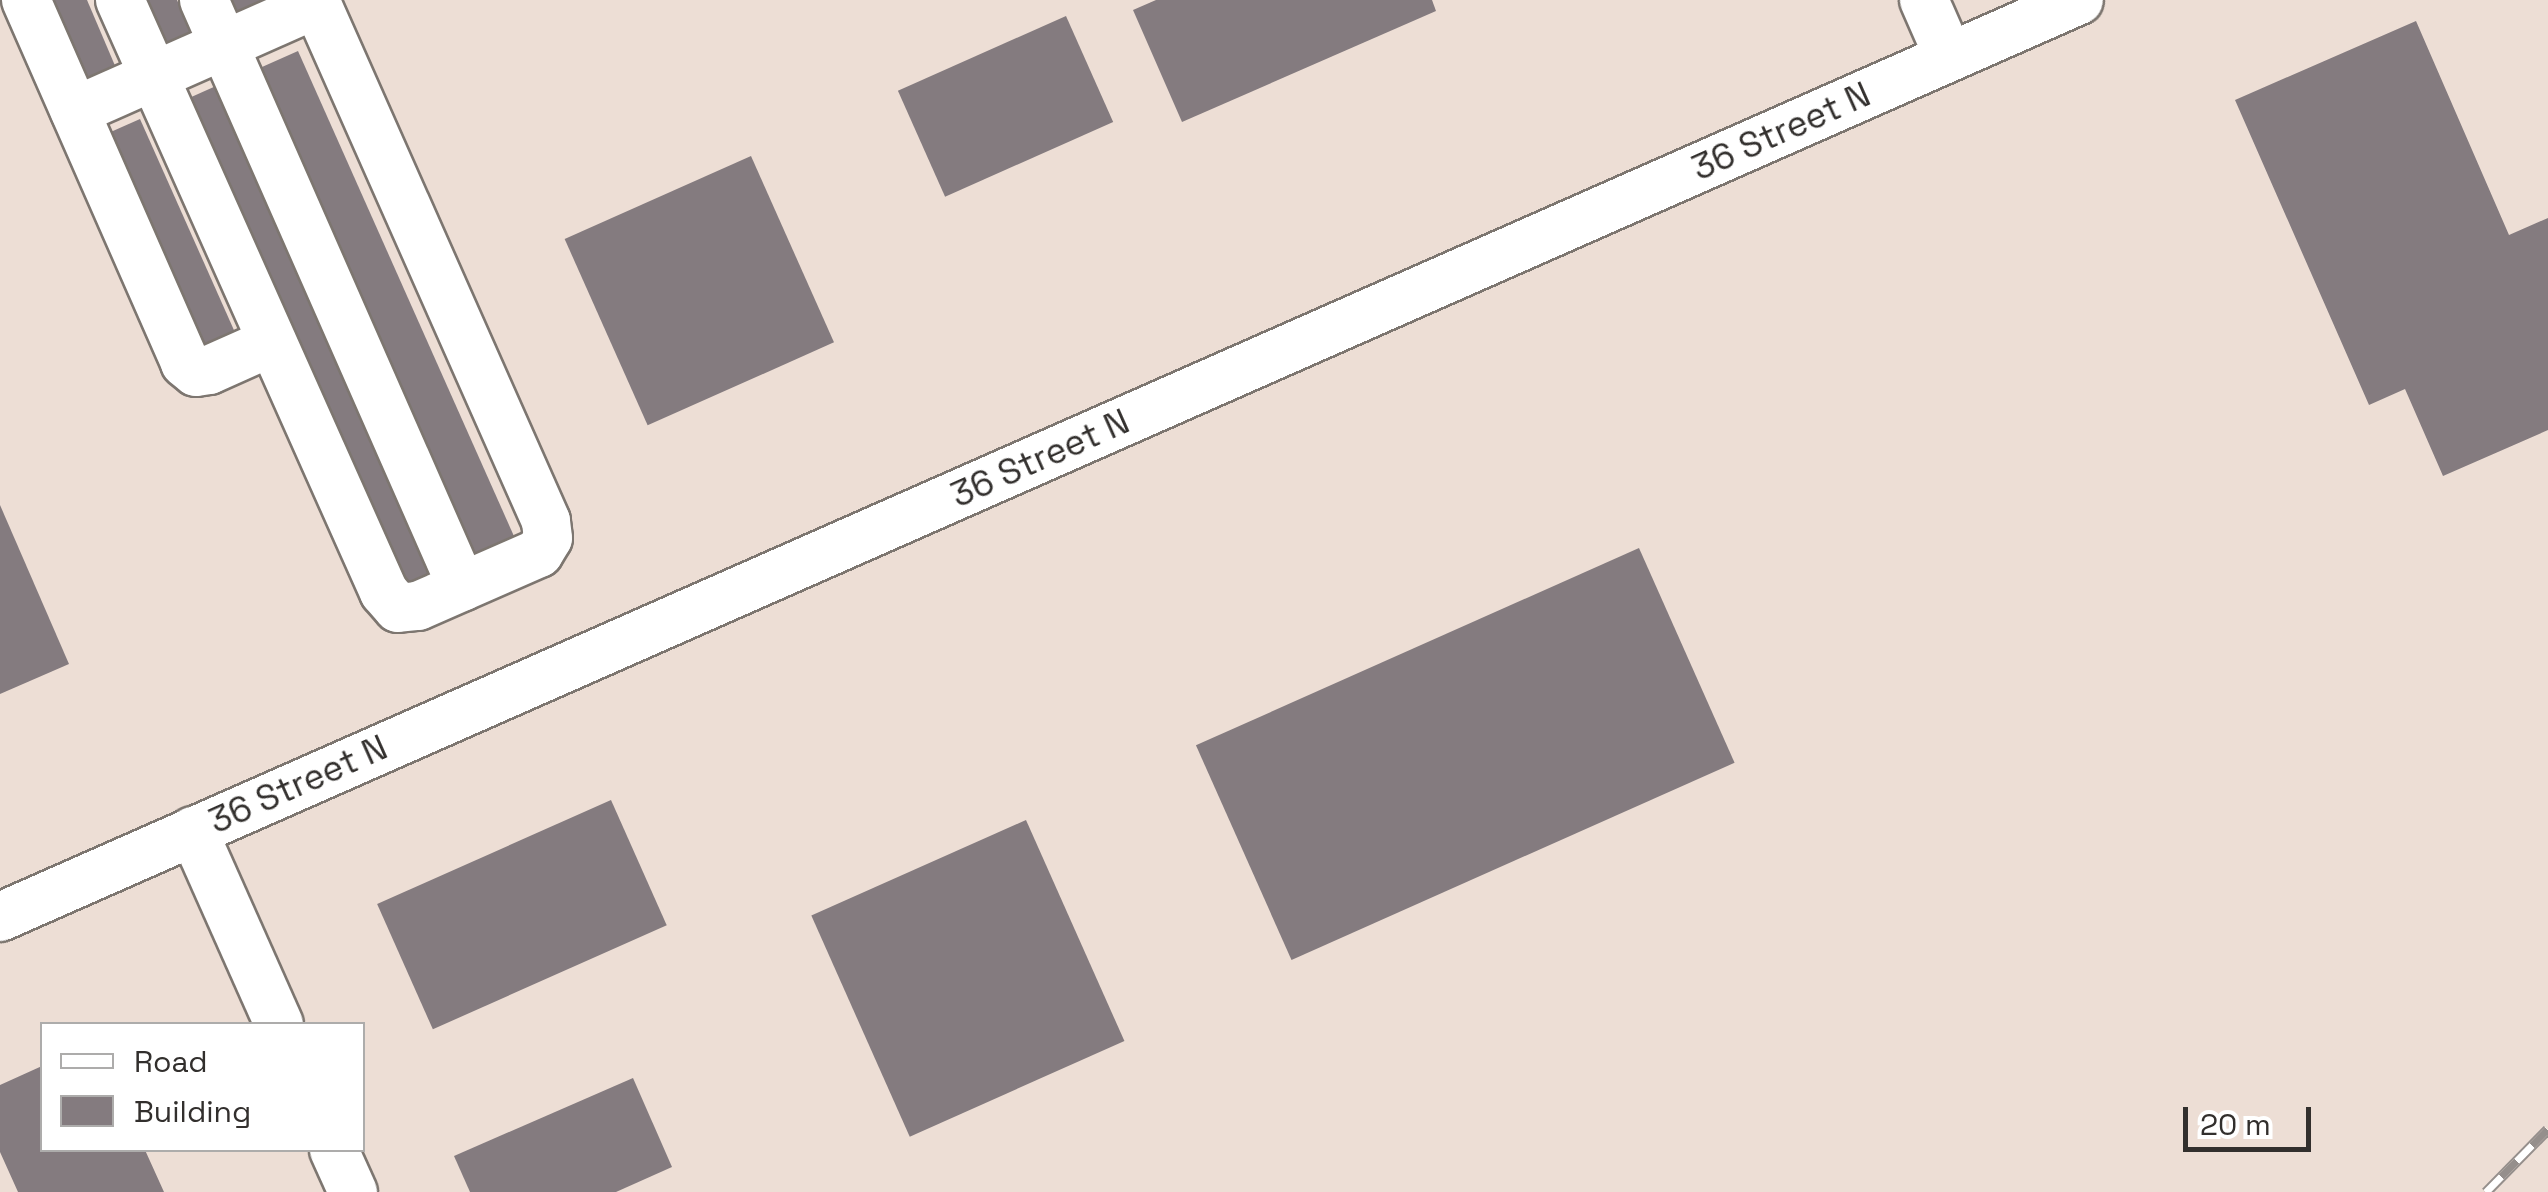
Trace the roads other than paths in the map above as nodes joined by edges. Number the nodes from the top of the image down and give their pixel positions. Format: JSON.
{"nodes":[{"id":1,"x":26,"y":0,"type":"edge"},
{"id":2,"x":120,"y":0,"type":"edge"},
{"id":3,"x":204,"y":0,"type":"edge"},
{"id":4,"x":1924,"y":0,"type":"edge"},
{"id":5,"x":2079,"y":0,"type":"edge"},
{"id":6,"x":316,"y":2,"type":"edge"},
{"id":7,"x":224,"y":46,"type":"junction"},
{"id":8,"x":1950,"y":57,"type":"junction"},
{"id":9,"x":154,"y":76,"type":"junction"},
{"id":10,"x":75,"y":112,"type":"junction"},
{"id":11,"x":272,"y":342,"type":"junction"},
{"id":12,"x":462,"y":587,"type":"junction"},
{"id":13,"x":194,"y":830,"type":"junction"},
{"id":14,"x":0,"y":916,"type":"edge"},
{"id":15,"x":278,"y":1022,"type":"edge"},
{"id":16,"x":335,"y":1152,"type":"edge"},
{"id":17,"x":353,"y":1192,"type":"edge"}],
"edges":[{"from":1,"to":10,"type":"street"},
{"from":2,"to":9,"type":"street"},
{"from":3,"to":7,"type":"street"},
{"from":4,"to":8,"type":"street"},
{"from":5,"to":8,"type":"street","name":"36 Street N"},
{"from":6,"to":7,"type":"street"},
{"from":6,"to":12,"type":"street"},
{"from":7,"to":9,"type":"street"},
{"from":7,"to":12,"type":"street"},
{"from":8,"to":13,"type":"street","name":"36 Street N"},
{"from":9,"to":10,"type":"street"},
{"from":9,"to":11,"type":"street"},
{"from":10,"to":11,"type":"street"},
{"from":11,"to":12,"type":"street"},
{"from":13,"to":14,"type":"street","name":"36 Street N"},
{"from":13,"to":15,"type":"street"},
{"from":16,"to":17,"type":"street"}]}
